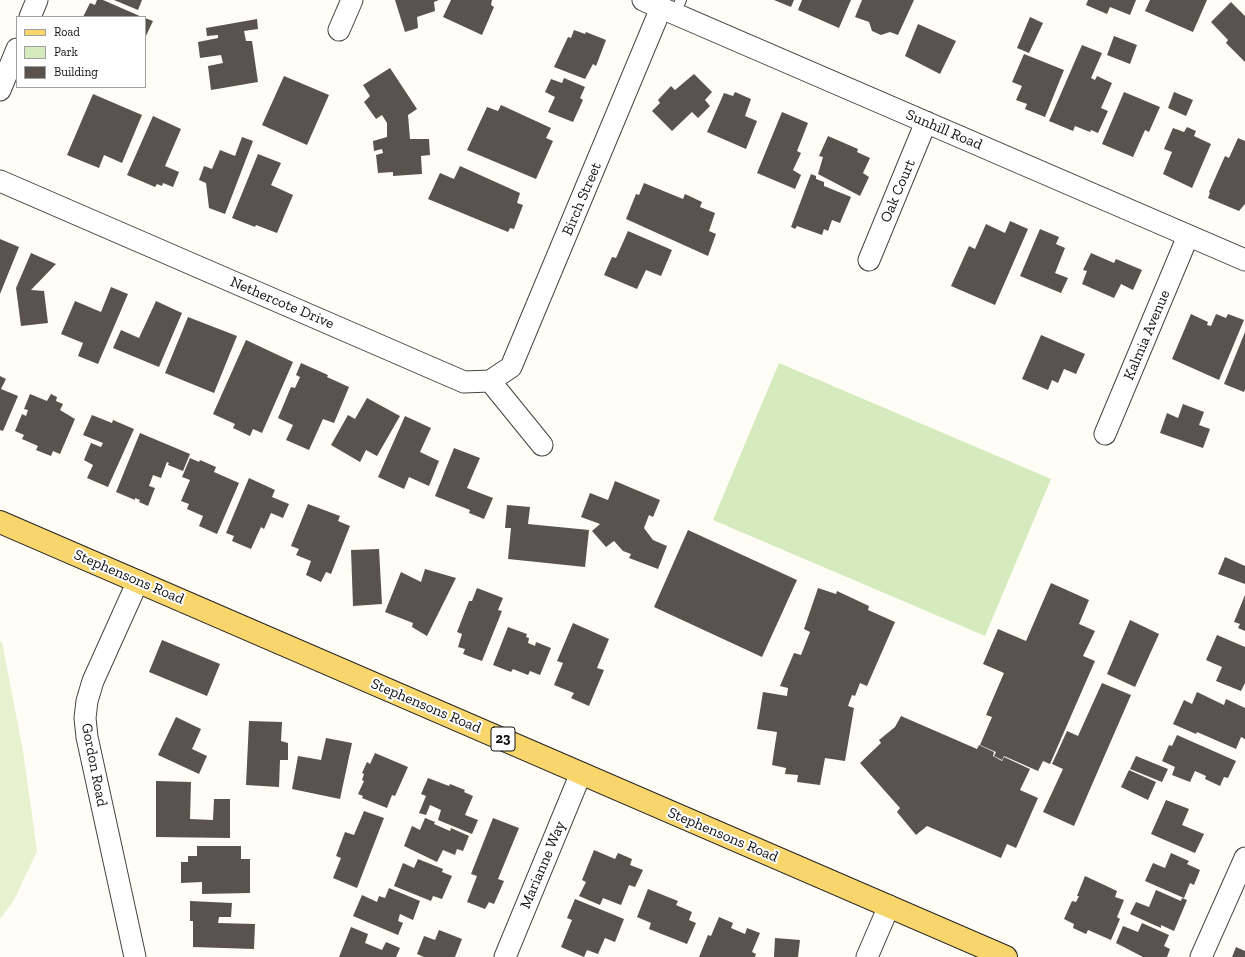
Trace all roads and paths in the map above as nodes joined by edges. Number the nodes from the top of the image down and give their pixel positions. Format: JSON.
{"nodes":[{"id":1,"x":37,"y":0,"type":"edge"},
{"id":2,"x":352,"y":0,"type":"edge"},
{"id":3,"x":665,"y":5,"type":"edge"},
{"id":4,"x":30,"y":16,"type":"edge"},
{"id":5,"x":339,"y":30,"type":"dead end"},
{"id":6,"x":16,"y":50,"type":"edge"},
{"id":7,"x":0,"y":90,"type":"edge"},
{"id":8,"x":926,"y":122,"type":"junction"},
{"id":9,"x":0,"y":181,"type":"edge"},
{"id":10,"x":1188,"y":236,"type":"junction"},
{"id":11,"x":869,"y":260,"type":"dead end"},
{"id":12,"x":1245,"y":260,"type":"edge"},
{"id":13,"x":490,"y":381,"type":"junction"},
{"id":14,"x":1106,"y":434,"type":"dead end"},
{"id":15,"x":542,"y":445,"type":"dead end"},
{"id":16,"x":0,"y":522,"type":"edge"},
{"id":17,"x":138,"y":581,"type":"junction"},
{"id":18,"x":581,"y":773,"type":"junction"},
{"id":19,"x":1245,"y":858,"type":"edge"},
{"id":20,"x":889,"y":906,"type":"junction"},
{"id":21,"x":135,"y":957,"type":"edge"},
{"id":22,"x":505,"y":957,"type":"edge"},
{"id":23,"x":867,"y":957,"type":"edge"},
{"id":24,"x":1006,"y":957,"type":"edge"},
{"id":25,"x":1201,"y":957,"type":"edge"}],
"edges":[{"from":1,"to":4,"type":"street"},
{"from":2,"to":5,"type":"street"},
{"from":3,"to":8,"type":"street","name":"Sunhill Road"},
{"from":3,"to":13,"type":"street","name":"Birch Street"},
{"from":6,"to":7,"type":"street"},
{"from":8,"to":10,"type":"street","name":"Sunhill Road"},
{"from":8,"to":11,"type":"street","name":"Oak Court"},
{"from":9,"to":13,"type":"street","name":"Nethercote Drive"},
{"from":10,"to":12,"type":"street","name":"Sunhill Road"},
{"from":10,"to":14,"type":"street","name":"Kalmia Avenue"},
{"from":13,"to":15,"type":"street"},
{"from":16,"to":17,"type":"main road","name":"Stephensons Road","number":"23"},
{"from":17,"to":18,"type":"main road","name":"Stephensons Road","number":"23"},
{"from":17,"to":21,"type":"street","name":"Gordon Road"},
{"from":18,"to":20,"type":"main road","name":"Stephensons Road","number":"23"},
{"from":18,"to":22,"type":"street","name":"Marianne Way"},
{"from":19,"to":25,"type":"street"},
{"from":20,"to":23,"type":"street"},
{"from":20,"to":24,"type":"main road","name":"Stephensons Road","number":"23"}]}
